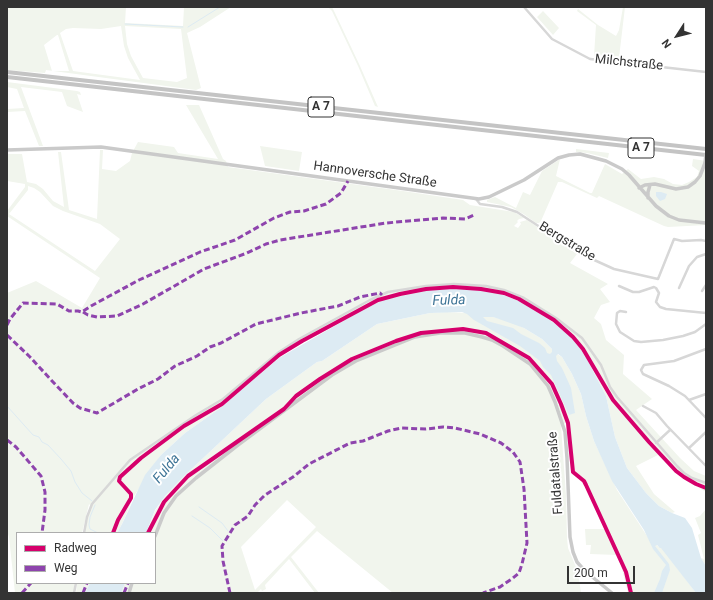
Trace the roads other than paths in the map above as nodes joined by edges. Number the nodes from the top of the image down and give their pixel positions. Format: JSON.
{"nodes":[{"id":1,"x":524,"y":7,"type":"edge"},
{"id":2,"x":7,"y":72,"type":"edge"},
{"id":3,"x":706,"y":72,"type":"edge"},
{"id":4,"x":7,"y":77,"type":"edge"},
{"id":5,"x":706,"y":149,"type":"edge"},
{"id":6,"x":7,"y":150,"type":"edge"},
{"id":7,"x":706,"y":154,"type":"edge"},
{"id":8,"x":705,"y":170,"type":"edge"},
{"id":9,"x":652,"y":185,"type":"junction"},
{"id":10,"x":640,"y":189,"type":"junction"},
{"id":11,"x":476,"y":199,"type":"junction"},
{"id":12,"x":650,"y":200,"type":"junction"},
{"id":13,"x":706,"y":223,"type":"edge"},
{"id":14,"x":706,"y":241,"type":"edge"},
{"id":15,"x":706,"y":254,"type":"edge"},
{"id":16,"x":706,"y":285,"type":"edge"},
{"id":17,"x":619,"y":286,"type":"dead end"},
{"id":18,"x":679,"y":288,"type":"dead end"},
{"id":19,"x":702,"y":291,"type":"dead end"},
{"id":20,"x":626,"y":312,"type":"dead end"},
{"id":21,"x":706,"y":313,"type":"edge"},
{"id":22,"x":706,"y":324,"type":"edge"},
{"id":23,"x":706,"y":349,"type":"edge"},
{"id":24,"x":706,"y":394,"type":"edge"},
{"id":25,"x":689,"y":400,"type":"junction"},
{"id":26,"x":643,"y":406,"type":"dead end"},
{"id":27,"x":706,"y":418,"type":"edge"},
{"id":28,"x":670,"y":430,"type":"junction"},
{"id":29,"x":706,"y":432,"type":"edge"},
{"id":30,"x":656,"y":443,"type":"junction"},
{"id":31,"x":688,"y":448,"type":"junction"},
{"id":32,"x":706,"y":466,"type":"edge"},
{"id":33,"x":706,"y":482,"type":"edge"},
{"id":34,"x":84,"y":531,"type":"edge"},
{"id":35,"x":156,"y":533,"type":"edge"},
{"id":36,"x":612,"y":593,"type":"edge"}],
"edges":[{"from":1,"to":3,"type":"street","name":"Milchstraße"},
{"from":2,"to":5,"type":"highway","number":"A 7"},
{"from":4,"to":7,"type":"highway","number":"A 7"},
{"from":6,"to":11,"type":"main road","name":"Hannoversche Straße"},
{"from":7,"to":8,"type":"main road","bridge":true},
{"from":8,"to":9,"type":"main road"},
{"from":9,"to":10,"type":"main road"},
{"from":9,"to":12,"type":"main road"},
{"from":10,"to":11,"type":"main road","name":"Hannoversche Straße"},
{"from":10,"to":12,"type":"main road","name":"Hannoversche Straße"},
{"from":11,"to":14,"type":"street","name":"Bergstraße"},
{"from":12,"to":13,"type":"main road","name":"Hannoversche Straße"},
{"from":15,"to":18,"type":"street"},
{"from":16,"to":19,"type":"street"},
{"from":17,"to":21,"type":"street"},
{"from":20,"to":22,"type":"street"},
{"from":23,"to":25,"type":"street"},
{"from":24,"to":25,"type":"street"},
{"from":25,"to":27,"type":"street"},
{"from":26,"to":28,"type":"street"},
{"from":28,"to":30,"type":"street"},
{"from":28,"to":31,"type":"street"},
{"from":29,"to":31,"type":"street"},
{"from":30,"to":33,"type":"street"},
{"from":30,"to":34,"type":"street"},
{"from":31,"to":32,"type":"street"},
{"from":35,"to":36,"type":"main road","name":"Fuldatalstraße"}]}
